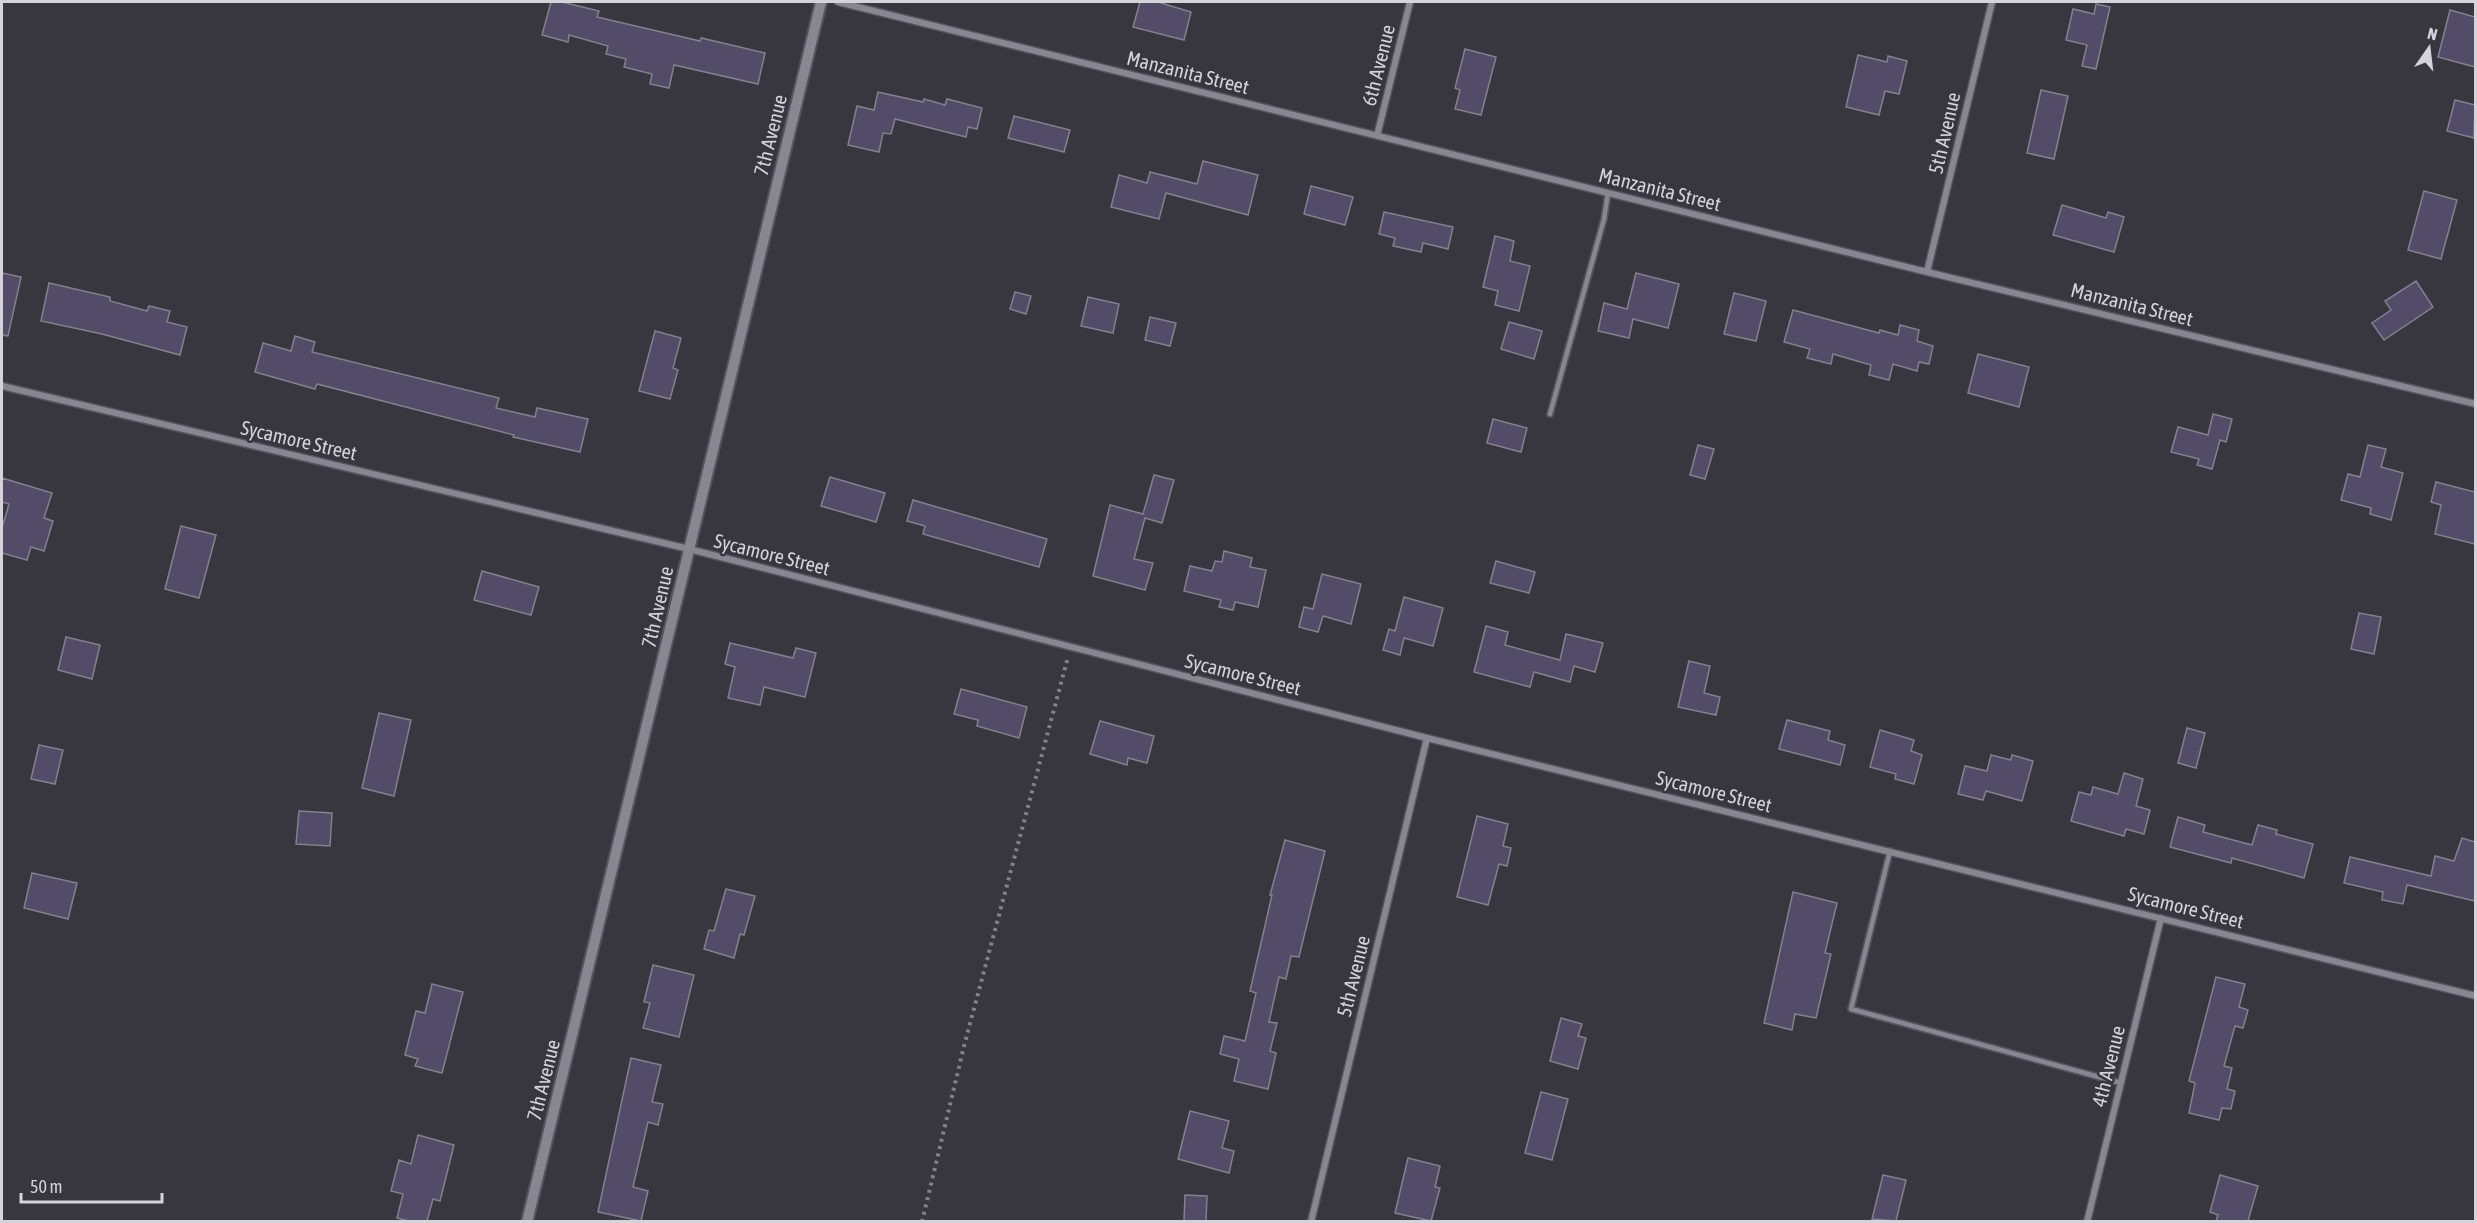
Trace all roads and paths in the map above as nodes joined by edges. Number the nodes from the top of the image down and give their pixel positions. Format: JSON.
{"nodes":[{"id":1,"x":821,"y":2,"type":"edge"},
{"id":2,"x":838,"y":2,"type":"edge"},
{"id":3,"x":1410,"y":2,"type":"edge"},
{"id":4,"x":1992,"y":2,"type":"edge"},
{"id":5,"x":1377,"y":136,"type":"junction"},
{"id":6,"x":1608,"y":193,"type":"junction"},
{"id":7,"x":1927,"y":272,"type":"junction"},
{"id":8,"x":2,"y":386,"type":"edge"},
{"id":9,"x":2475,"y":404,"type":"edge"},
{"id":10,"x":1550,"y":414,"type":"dead end"},
{"id":11,"x":689,"y":549,"type":"junction"},
{"id":12,"x":1070,"y":647,"type":"junction"},
{"id":13,"x":1427,"y":738,"type":"junction"},
{"id":14,"x":1890,"y":851,"type":"junction"},
{"id":15,"x":2161,"y":918,"type":"junction"},
{"id":16,"x":2475,"y":996,"type":"edge"},
{"id":17,"x":2121,"y":1083,"type":"junction"},
{"id":18,"x":527,"y":1221,"type":"edge"},
{"id":19,"x":922,"y":1221,"type":"edge"},
{"id":20,"x":1311,"y":1221,"type":"edge"},
{"id":21,"x":2087,"y":1221,"type":"edge"}],
"edges":[{"from":1,"to":11,"type":"street","name":"7th Avenue"},
{"from":2,"to":5,"type":"street","name":"Manzanita Street"},
{"from":3,"to":5,"type":"street","name":"6th Avenue"},
{"from":4,"to":7,"type":"street","name":"5th Avenue"},
{"from":5,"to":6,"type":"street","name":"Manzanita Street"},
{"from":6,"to":7,"type":"street","name":"Manzanita Street"},
{"from":6,"to":10,"type":"lane"},
{"from":7,"to":9,"type":"street","name":"Manzanita Street"},
{"from":8,"to":11,"type":"street","name":"Sycamore Street"},
{"from":11,"to":12,"type":"street","name":"Sycamore Street"},
{"from":11,"to":18,"type":"street","name":"7th Avenue"},
{"from":12,"to":13,"type":"street","name":"Sycamore Street"},
{"from":12,"to":19,"type":"path"},
{"from":13,"to":14,"type":"street","name":"Sycamore Street"},
{"from":13,"to":20,"type":"street","name":"5th Avenue"},
{"from":14,"to":15,"type":"street","name":"Sycamore Street"},
{"from":14,"to":17,"type":"lane"},
{"from":15,"to":16,"type":"street","name":"Sycamore Street"},
{"from":15,"to":17,"type":"street","name":"4th Avenue"},
{"from":17,"to":21,"type":"street","name":"4th Avenue"}]}
